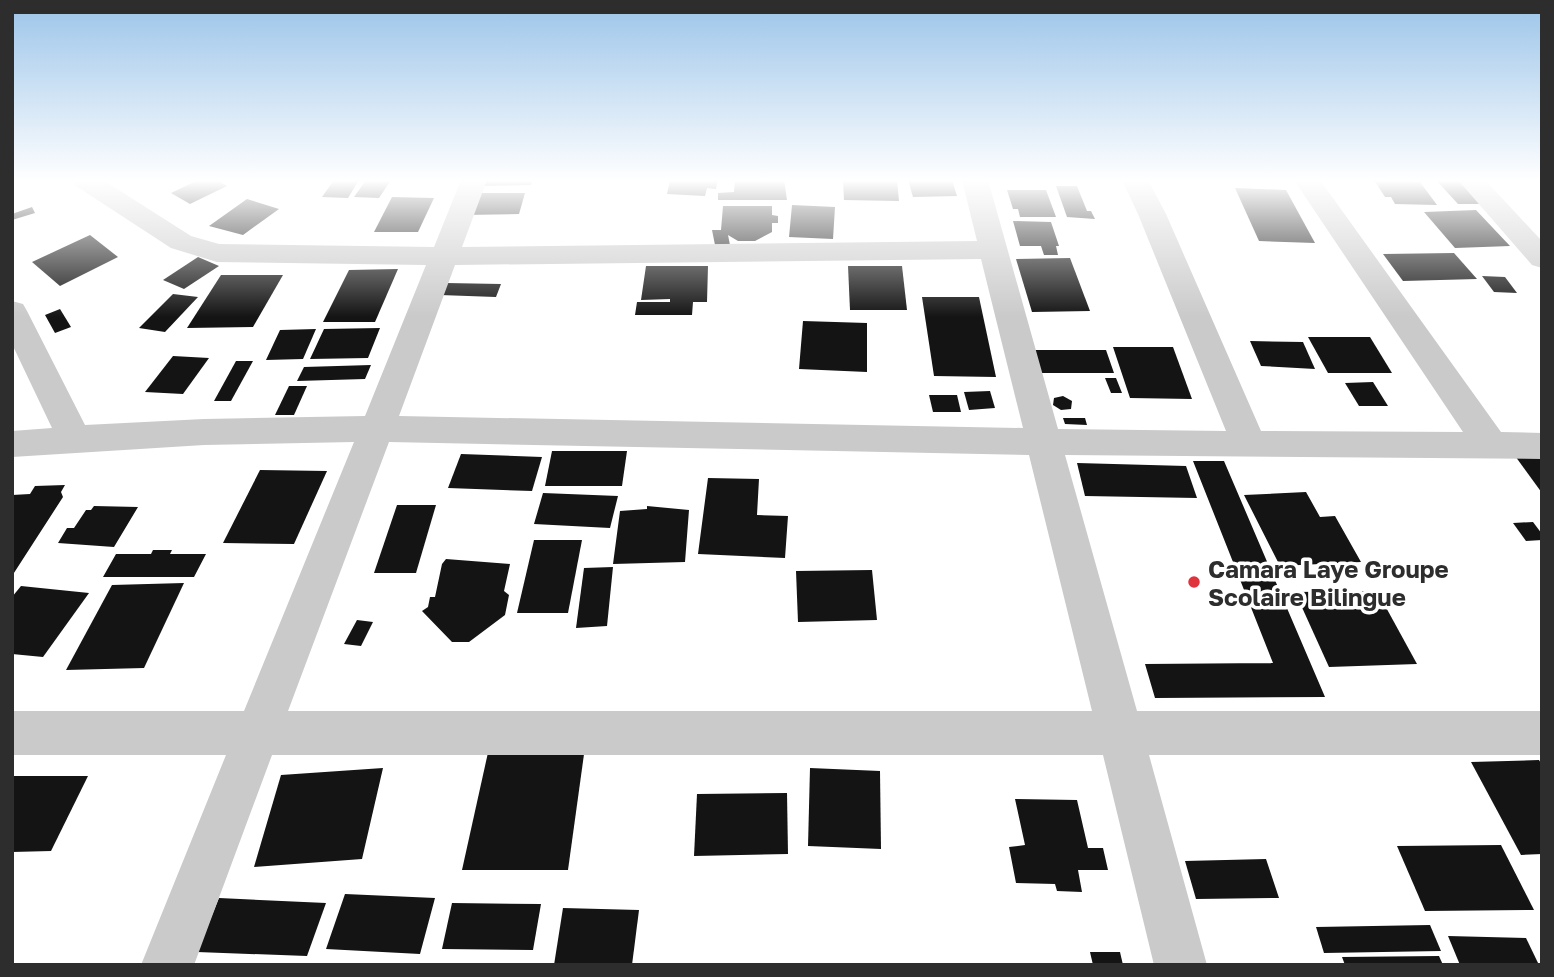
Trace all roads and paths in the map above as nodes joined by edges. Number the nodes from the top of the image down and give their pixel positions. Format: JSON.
{"nodes":[{"id":1,"x":156,"y":226,"type":"edge"},
{"id":2,"x":456,"y":226,"type":"edge"},
{"id":3,"x":987,"y":226,"type":"edge"},
{"id":4,"x":1157,"y":226,"type":"edge"},
{"id":5,"x":1339,"y":226,"type":"edge"},
{"id":6,"x":1511,"y":226,"type":"edge"},
{"id":7,"x":994,"y":250,"type":"junction"},
{"id":8,"x":444,"y":256,"type":"junction"},
{"id":9,"x":1542,"y":260,"type":"edge"},
{"id":10,"x":12,"y":311,"type":"edge"},
{"id":11,"x":377,"y":427,"type":"junction"},
{"id":12,"x":74,"y":438,"type":"junction"},
{"id":13,"x":12,"y":444,"type":"edge"},
{"id":14,"x":1044,"y":444,"type":"junction"},
{"id":15,"x":1249,"y":445,"type":"junction"},
{"id":16,"x":1491,"y":446,"type":"junction"},
{"id":17,"x":1542,"y":446,"type":"edge"},
{"id":18,"x":1120,"y":732,"type":"junction"},
{"id":19,"x":12,"y":733,"type":"edge"},
{"id":20,"x":258,"y":733,"type":"junction"},
{"id":21,"x":1542,"y":733,"type":"edge"},
{"id":22,"x":167,"y":965,"type":"edge"},
{"id":23,"x":1181,"y":965,"type":"edge"}],
"edges":[{"from":1,"to":8,"type":"street"},
{"from":2,"to":8,"type":"street"},
{"from":3,"to":7,"type":"street"},
{"from":4,"to":15,"type":"street"},
{"from":5,"to":16,"type":"street"},
{"from":6,"to":9,"type":"street"},
{"from":7,"to":8,"type":"street"},
{"from":7,"to":14,"type":"street"},
{"from":8,"to":11,"type":"street"},
{"from":10,"to":12,"type":"street"},
{"from":11,"to":12,"type":"street"},
{"from":11,"to":14,"type":"street"},
{"from":11,"to":20,"type":"street"},
{"from":12,"to":13,"type":"street"},
{"from":14,"to":15,"type":"street"},
{"from":14,"to":18,"type":"street"},
{"from":15,"to":16,"type":"street"},
{"from":16,"to":17,"type":"street"},
{"from":18,"to":20,"type":"street"},
{"from":18,"to":21,"type":"street"},
{"from":18,"to":23,"type":"street"},
{"from":19,"to":20,"type":"street"},
{"from":20,"to":22,"type":"street"}]}
